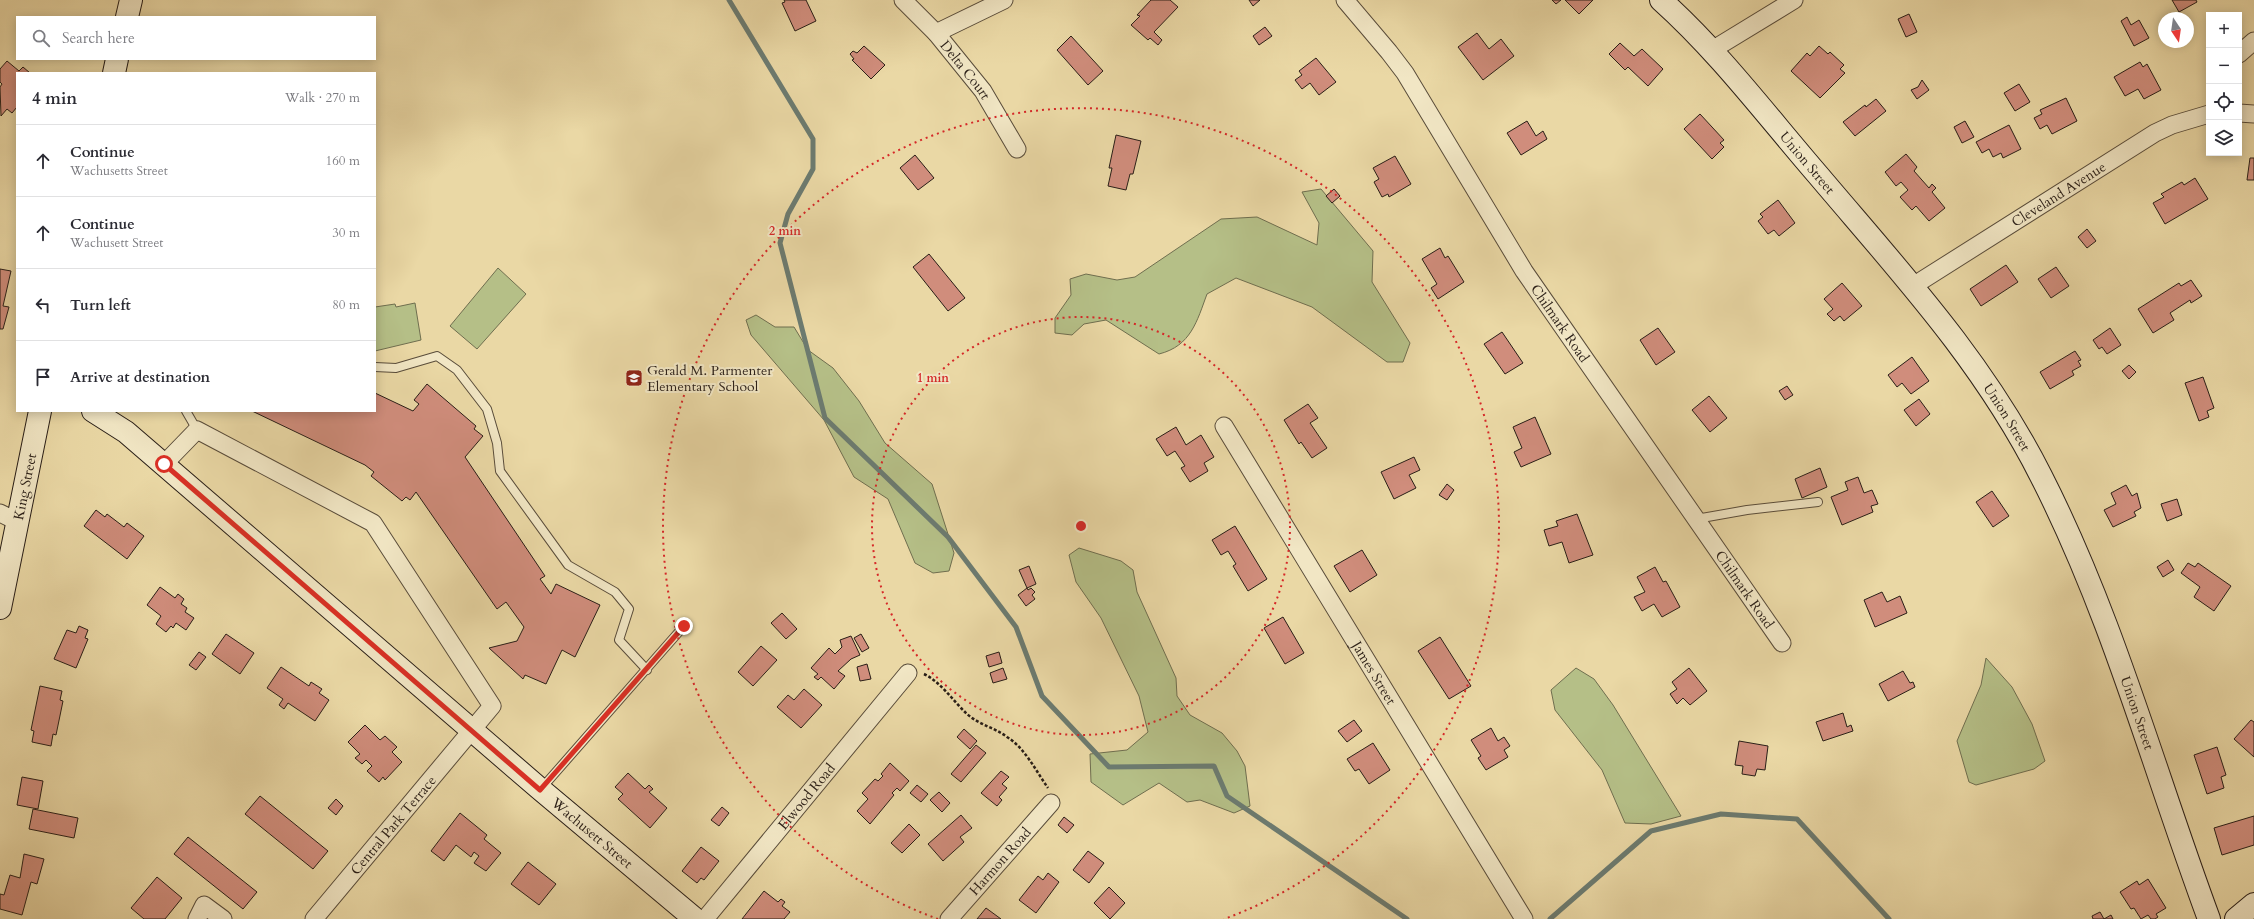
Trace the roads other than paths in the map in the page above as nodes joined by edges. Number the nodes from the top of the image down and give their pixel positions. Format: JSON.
{"nodes":[{"id":1,"x":131,"y":0,"type":"edge"},
{"id":2,"x":903,"y":0,"type":"edge"},
{"id":3,"x":1004,"y":0,"type":"edge"},
{"id":4,"x":1345,"y":0,"type":"edge"},
{"id":5,"x":1662,"y":0,"type":"edge"},
{"id":6,"x":1794,"y":0,"type":"edge"},
{"id":7,"x":127,"y":16,"type":"edge"},
{"id":8,"x":936,"y":33,"type":"junction"},
{"id":9,"x":2254,"y":41,"type":"edge"},
{"id":10,"x":1712,"y":50,"type":"junction"},
{"id":11,"x":2242,"y":51,"type":"edge"},
{"id":12,"x":117,"y":60,"type":"edge"},
{"id":13,"x":114,"y":72,"type":"edge"},
{"id":14,"x":2242,"y":113,"type":"edge"},
{"id":15,"x":2254,"y":114,"type":"edge"},
{"id":16,"x":2206,"y":115,"type":"edge"},
{"id":17,"x":1017,"y":149,"type":"dead end"},
{"id":18,"x":1913,"y":286,"type":"junction"},
{"id":19,"x":376,"y":367,"type":"edge"},
{"id":20,"x":40,"y":412,"type":"edge"},
{"id":21,"x":95,"y":412,"type":"edge"},
{"id":22,"x":187,"y":412,"type":"edge"},
{"id":23,"x":1224,"y":426,"type":"dead end"},
{"id":24,"x":197,"y":430,"type":"junction"},
{"id":25,"x":164,"y":464,"type":"junction"},
{"id":26,"x":1818,"y":502,"type":"dead end"},
{"id":27,"x":9,"y":518,"type":"edge"},
{"id":28,"x":1696,"y":519,"type":"junction"},
{"id":29,"x":0,"y":608,"type":"edge"},
{"id":30,"x":684,"y":626,"type":"dead end"},
{"id":31,"x":1782,"y":643,"type":"dead end"},
{"id":32,"x":647,"y":670,"type":"junction"},
{"id":33,"x":908,"y":673,"type":"road end"},
{"id":34,"x":473,"y":730,"type":"junction"},
{"id":35,"x":540,"y":790,"type":"junction"},
{"id":36,"x":1051,"y":803,"type":"road end"},
{"id":37,"x":2254,"y":904,"type":"edge"},
{"id":38,"x":198,"y":919,"type":"edge"},
{"id":39,"x":223,"y":919,"type":"edge"},
{"id":40,"x":314,"y":919,"type":"edge"},
{"id":41,"x":695,"y":919,"type":"edge"},
{"id":42,"x":705,"y":919,"type":"edge"},
{"id":43,"x":949,"y":919,"type":"edge"},
{"id":44,"x":1524,"y":919,"type":"edge"},
{"id":45,"x":2209,"y":919,"type":"edge"},
{"id":46,"x":2236,"y":919,"type":"edge"}],
"edges":[{"from":1,"to":7,"type":"main road"},
{"from":2,"to":8,"type":"street","name":"Delta Court"},
{"from":3,"to":8,"type":"street"},
{"from":4,"to":28,"type":"street","name":"Chilmark Road"},
{"from":5,"to":10,"type":"main road","name":"Union Street"},
{"from":6,"to":10,"type":"street"},
{"from":8,"to":17,"type":"street","name":"Delta Court"},
{"from":9,"to":11,"type":"street"},
{"from":10,"to":18,"type":"main road","name":"Union Street"},
{"from":12,"to":13,"type":"main road"},
{"from":14,"to":15,"type":"street"},
{"from":16,"to":18,"type":"street","name":"Cleveland Avenue"},
{"from":18,"to":45,"type":"main road","name":"Union Street"},
{"from":19,"to":32,"type":"lane"},
{"from":20,"to":27,"type":"main road","name":"King Street"},
{"from":21,"to":25,"type":"main road","name":"Wachusett Street"},
{"from":22,"to":24,"type":"lane"},
{"from":23,"to":44,"type":"street","name":"James Street"},
{"from":24,"to":25,"type":"street"},
{"from":24,"to":34,"type":"street","name":"Central Park Terrace"},
{"from":25,"to":34,"type":"main road","name":"Wachusett Street"},
{"from":26,"to":28,"type":"lane"},
{"from":27,"to":29,"type":"main road","name":"King Street"},
{"from":28,"to":31,"type":"street","name":"Chilmark Road"},
{"from":30,"to":32,"type":"lane"},
{"from":32,"to":35,"type":"lane"},
{"from":33,"to":42,"type":"street","name":"Elwood Road"},
{"from":34,"to":35,"type":"main road","name":"Wachusett Street"},
{"from":34,"to":40,"type":"street","name":"Central Park Terrace"},
{"from":35,"to":41,"type":"main road","name":"Wachusett Street"},
{"from":36,"to":43,"type":"street","name":"Harmon Road"},
{"from":37,"to":46,"type":"main road"},
{"from":38,"to":39,"type":"street"}]}
